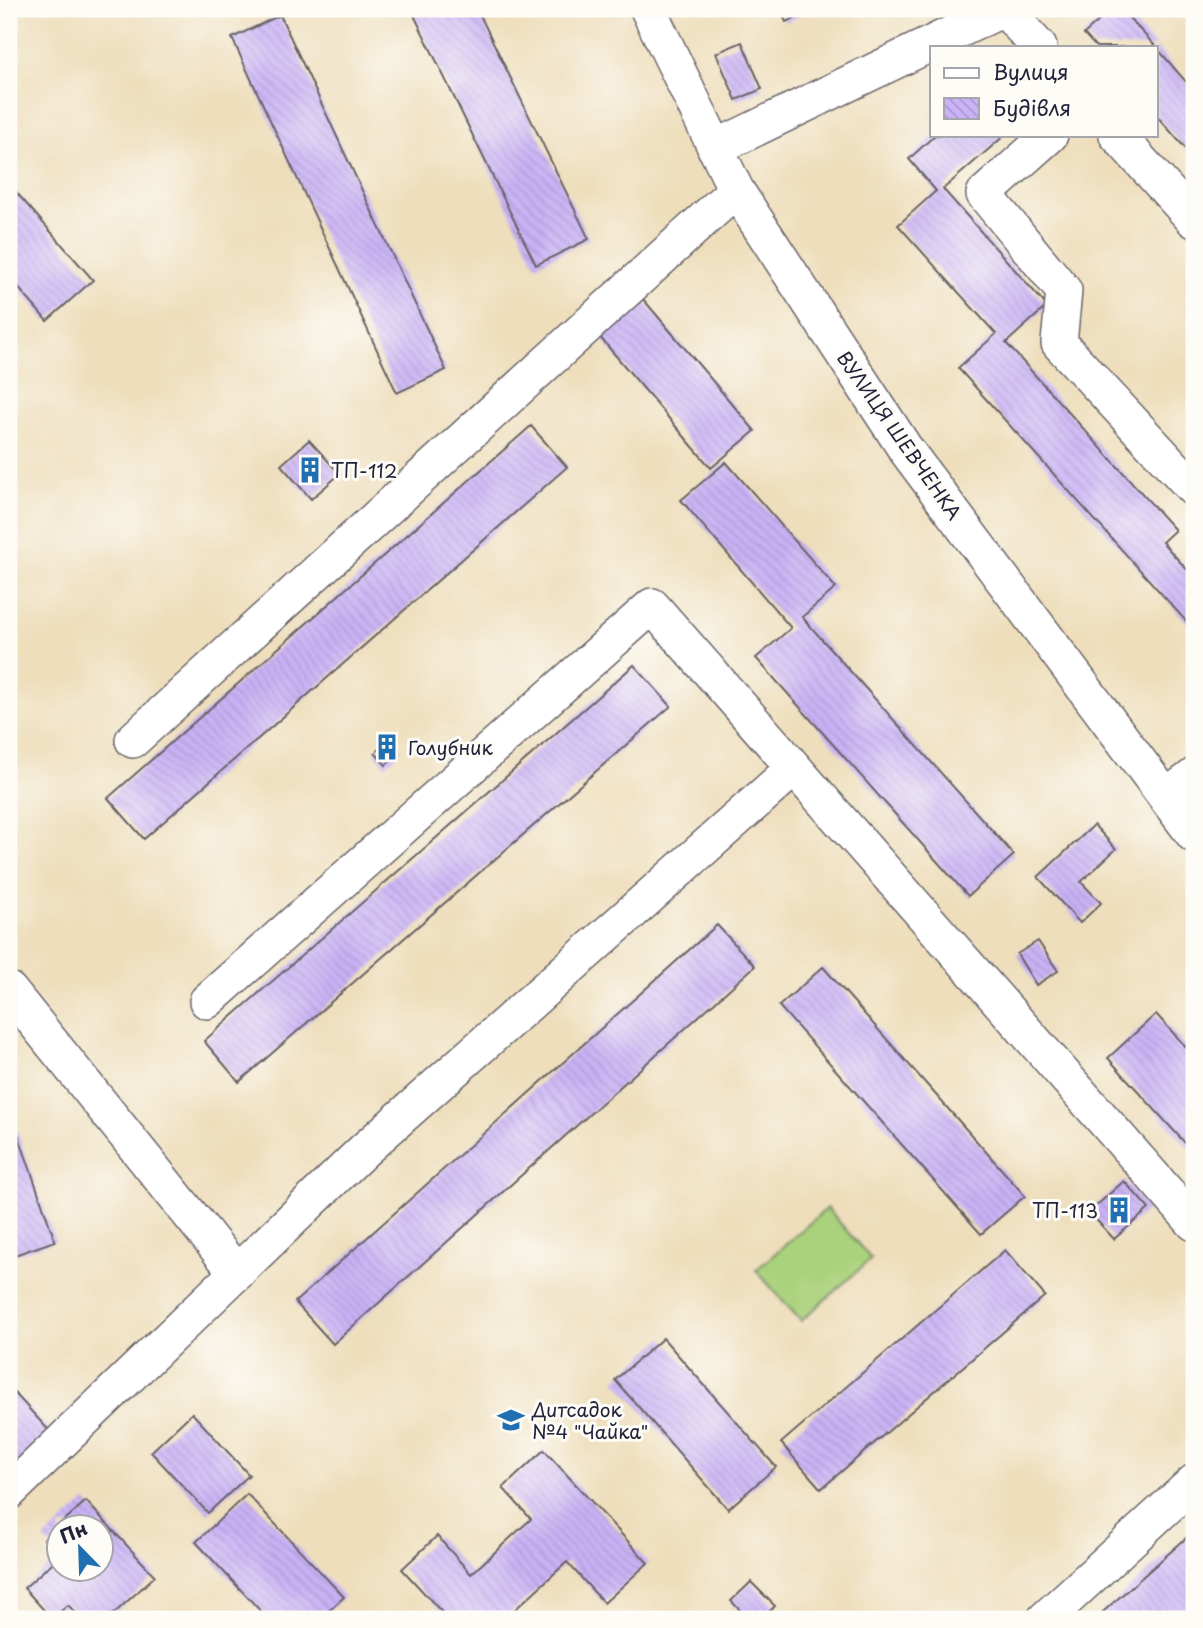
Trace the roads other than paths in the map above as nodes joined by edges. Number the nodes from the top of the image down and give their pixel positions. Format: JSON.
{"nodes":[{"id":1,"x":648,"y":9,"type":"edge"},
{"id":2,"x":1003,"y":9,"type":"edge"},
{"id":3,"x":1038,"y":46,"type":"edge"},
{"id":4,"x":1049,"y":136,"type":"edge"},
{"id":5,"x":1118,"y":136,"type":"edge"},
{"id":6,"x":715,"y":148,"type":"junction"},
{"id":7,"x":736,"y":190,"type":"junction"},
{"id":8,"x":1194,"y":220,"type":"edge"},
{"id":9,"x":1194,"y":489,"type":"edge"},
{"id":10,"x":133,"y":740,"type":"dead end"},
{"id":11,"x":794,"y":768,"type":"junction"},
{"id":12,"x":1194,"y":776,"type":"edge"},
{"id":13,"x":1166,"y":797,"type":"junction"},
{"id":14,"x":1194,"y":835,"type":"edge"},
{"id":15,"x":9,"y":990,"type":"edge"},
{"id":16,"x":207,"y":1001,"type":"dead end"},
{"id":17,"x":1194,"y":1223,"type":"edge"},
{"id":18,"x":237,"y":1273,"type":"junction"},
{"id":19,"x":1194,"y":1482,"type":"edge"},
{"id":20,"x":9,"y":1492,"type":"edge"},
{"id":21,"x":1045,"y":1619,"type":"edge"}],
"edges":[{"from":1,"to":6,"type":"street","name":"ВУЛИЦЯ ШЕВЧЕНКА"},
{"from":2,"to":3,"type":"street"},
{"from":2,"to":6,"type":"street"},
{"from":4,"to":9,"type":"street"},
{"from":5,"to":8,"type":"street"},
{"from":6,"to":7,"type":"street","name":"ВУЛИЦЯ ШЕВЧЕНКА"},
{"from":7,"to":10,"type":"street"},
{"from":7,"to":13,"type":"street","name":"ВУЛИЦЯ ШЕВЧЕНКА"},
{"from":11,"to":16,"type":"street"},
{"from":11,"to":17,"type":"street"},
{"from":11,"to":18,"type":"street"},
{"from":12,"to":13,"type":"street"},
{"from":13,"to":14,"type":"street","name":"ВУЛИЦЯ ШЕВЧЕНКА"},
{"from":15,"to":18,"type":"street"},
{"from":18,"to":20,"type":"street"},
{"from":19,"to":21,"type":"street"}]}
